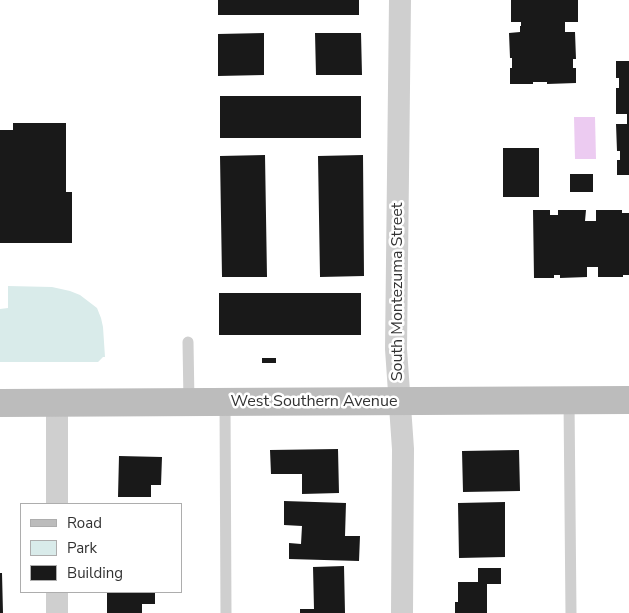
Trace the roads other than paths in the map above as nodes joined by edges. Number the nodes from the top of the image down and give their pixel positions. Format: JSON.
{"nodes":[{"id":1,"x":400,"y":0,"type":"edge"},
{"id":2,"x":188,"y":342,"type":"dead end"},
{"id":3,"x":569,"y":400,"type":"junction"},
{"id":4,"x":629,"y":400,"type":"edge"},
{"id":5,"x":399,"y":401,"type":"junction"},
{"id":6,"x":189,"y":402,"type":"junction"},
{"id":7,"x":226,"y":402,"type":"junction"},
{"id":8,"x":0,"y":403,"type":"edge"},
{"id":9,"x":57,"y":403,"type":"junction"},
{"id":10,"x":57,"y":503,"type":"edge"},
{"id":11,"x":57,"y":593,"type":"edge"},
{"id":12,"x":57,"y":613,"type":"edge"},
{"id":13,"x":226,"y":613,"type":"edge"},
{"id":14,"x":402,"y":613,"type":"edge"},
{"id":15,"x":572,"y":613,"type":"edge"}],
"edges":[{"from":1,"to":5,"type":"street","name":"South Montezuma Street"},
{"from":2,"to":6,"type":"lane"},
{"from":3,"to":4,"type":"main road","name":"West Southern Avenue"},
{"from":3,"to":5,"type":"main road","name":"West Southern Avenue"},
{"from":3,"to":15,"type":"lane"},
{"from":5,"to":7,"type":"main road","name":"West Southern Avenue"},
{"from":5,"to":14,"type":"street","name":"South Montezuma Street"},
{"from":6,"to":7,"type":"main road","name":"West Southern Avenue"},
{"from":6,"to":9,"type":"main road","name":"West Southern Avenue"},
{"from":7,"to":13,"type":"lane"},
{"from":8,"to":9,"type":"main road","name":"West Southern Avenue"},
{"from":9,"to":10,"type":"street"},
{"from":11,"to":12,"type":"street"}]}
